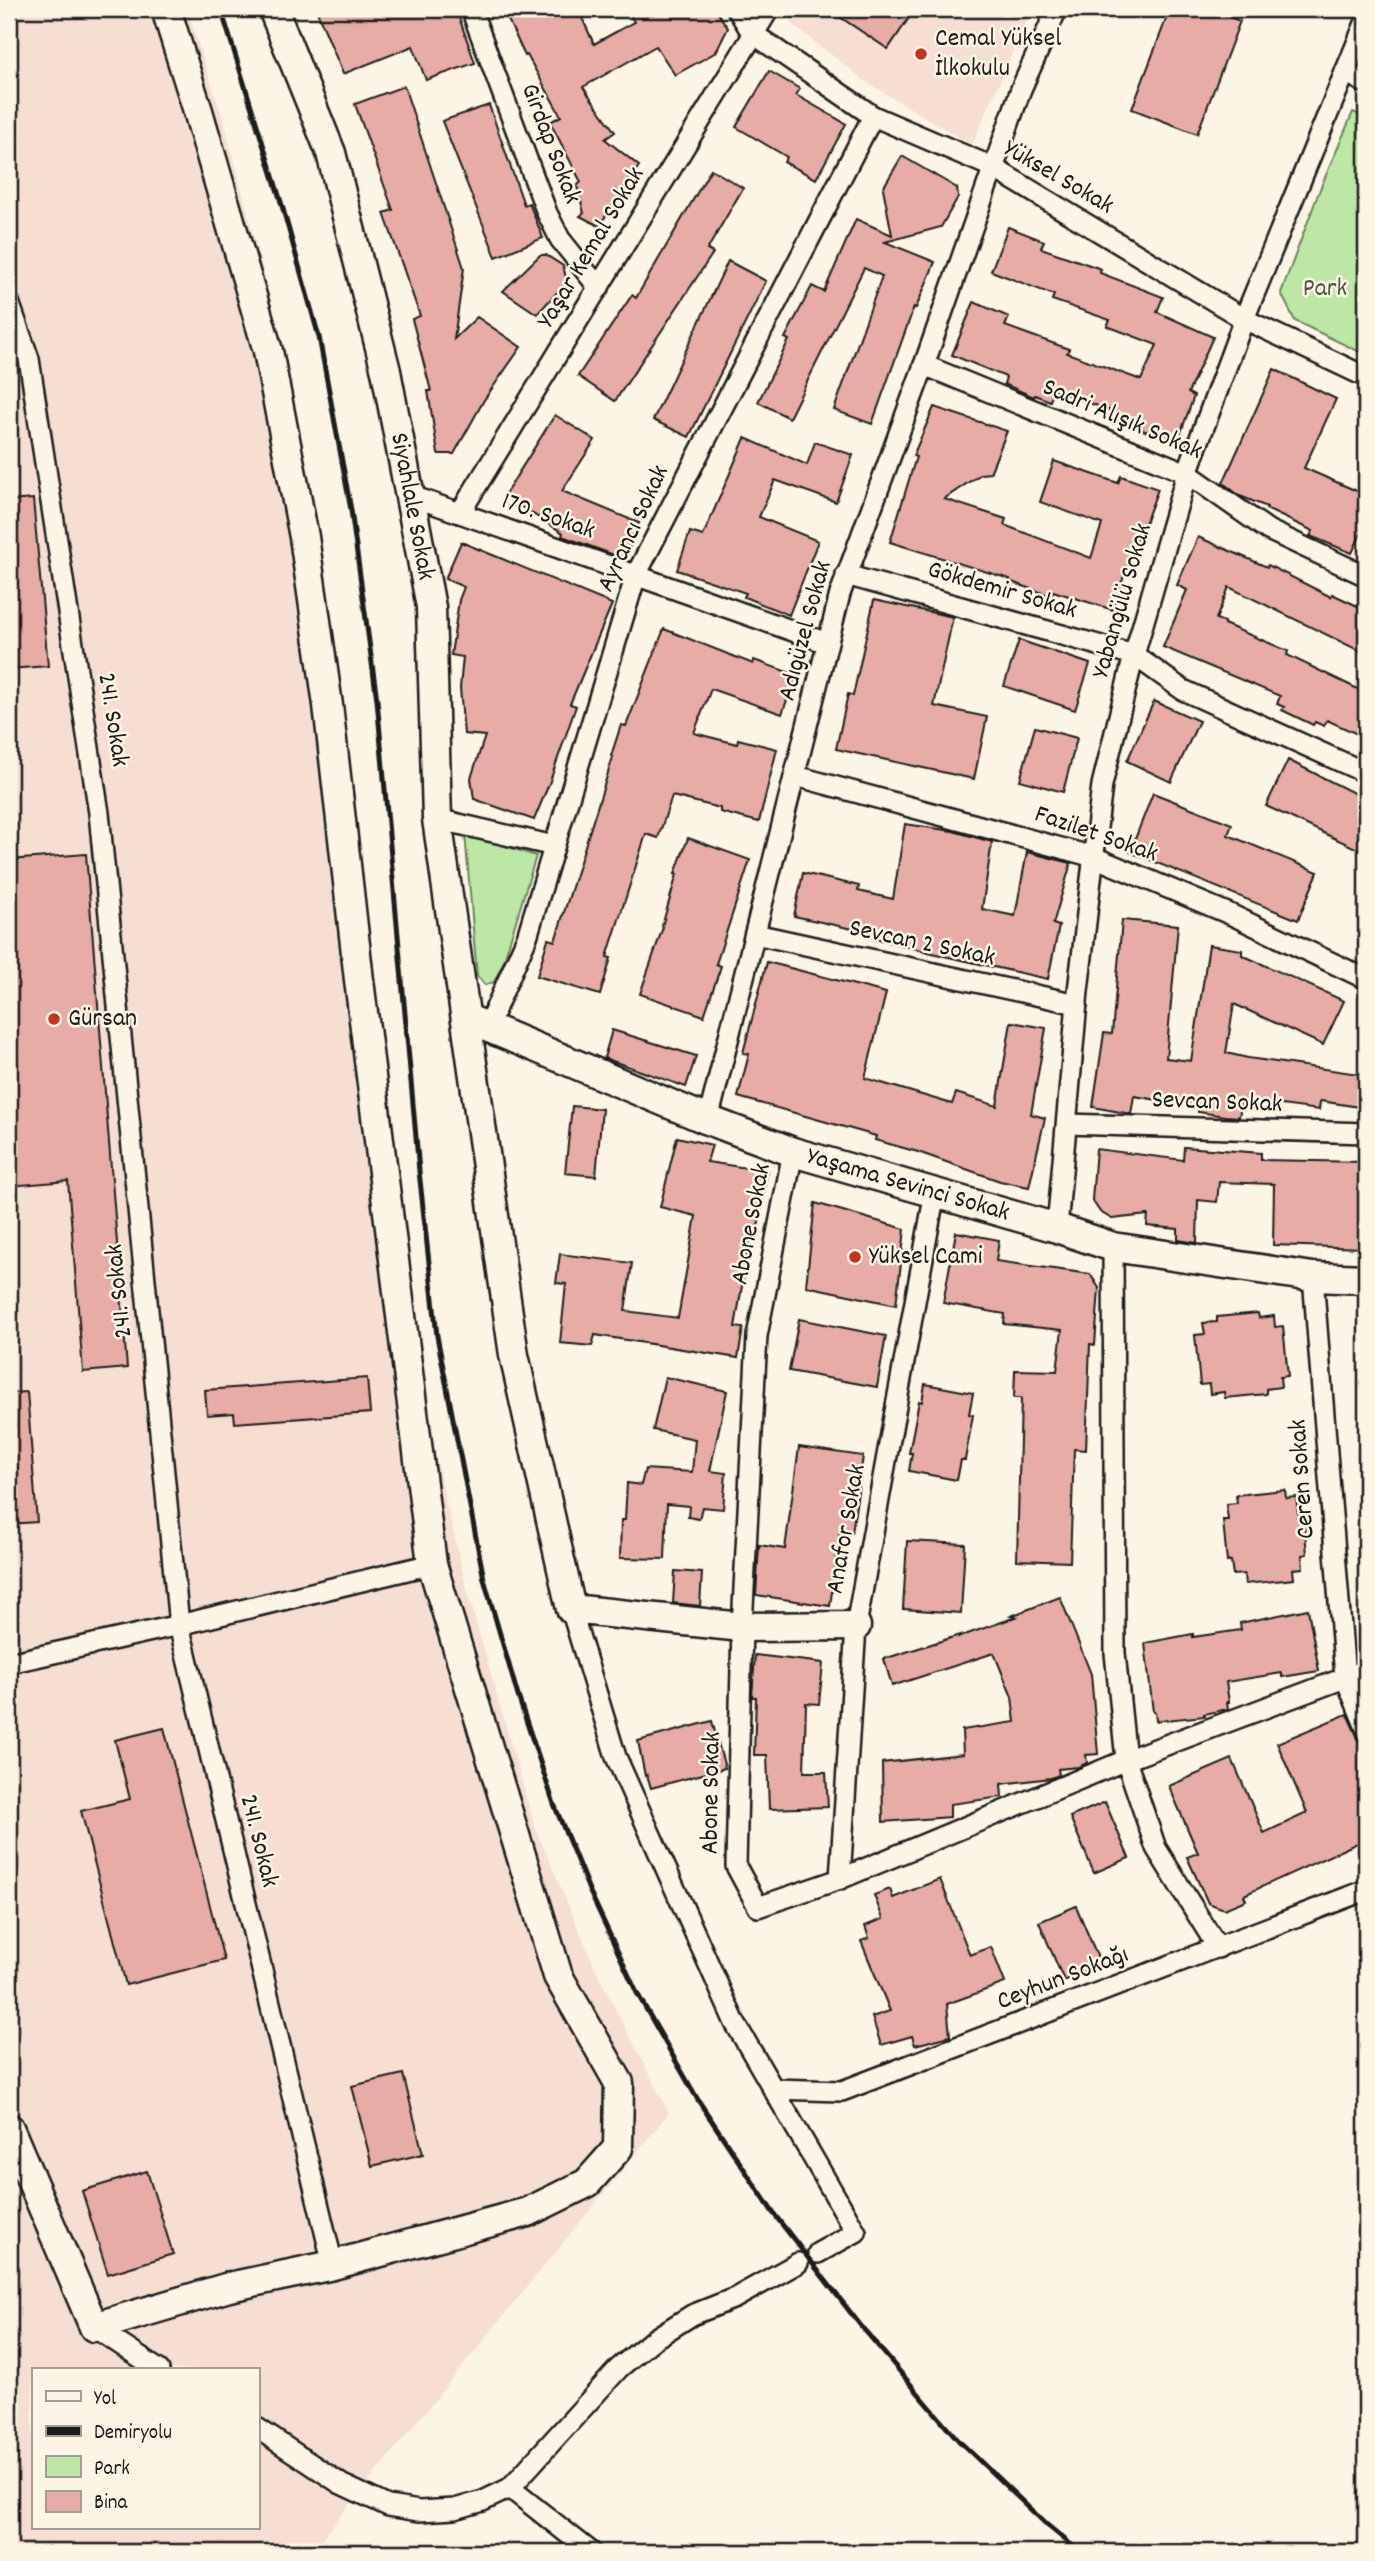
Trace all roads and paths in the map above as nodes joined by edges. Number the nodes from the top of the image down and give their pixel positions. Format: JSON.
{"nodes":[{"id":1,"x":166,"y":9,"type":"edge"},
{"id":2,"x":273,"y":9,"type":"edge"},
{"id":3,"x":471,"y":9,"type":"edge"},
{"id":4,"x":737,"y":9,"type":"edge"},
{"id":5,"x":769,"y":9,"type":"edge"},
{"id":6,"x":1057,"y":9,"type":"edge"},
{"id":7,"x":1366,"y":21,"type":"edge"},
{"id":8,"x":752,"y":33,"type":"junction"},
{"id":9,"x":1345,"y":72,"type":"junction"},
{"id":10,"x":1366,"y":83,"type":"edge"},
{"id":11,"x":873,"y":116,"type":"junction"},
{"id":12,"x":992,"y":167,"type":"junction"},
{"id":13,"x":599,"y":288,"type":"junction"},
{"id":14,"x":9,"y":302,"type":"edge"},
{"id":15,"x":1244,"y":319,"type":"junction"},
{"id":16,"x":924,"y":365,"type":"junction"},
{"id":17,"x":1366,"y":377,"type":"edge"},
{"id":18,"x":1187,"y":473,"type":"junction"},
{"id":19,"x":410,"y":495,"type":"junction"},
{"id":20,"x":460,"y":513,"type":"junction"},
{"id":21,"x":636,"y":575,"type":"junction"},
{"id":22,"x":846,"y":575,"type":"junction"},
{"id":23,"x":1366,"y":576,"type":"edge"},
{"id":24,"x":827,"y":643,"type":"junction"},
{"id":25,"x":1134,"y":655,"type":"junction"},
{"id":26,"x":1366,"y":772,"type":"edge"},
{"id":27,"x":796,"y":775,"type":"junction"},
{"id":28,"x":437,"y":818,"type":"junction"},
{"id":29,"x":554,"y":846,"type":"junction"},
{"id":30,"x":1094,"y":857,"type":"junction"},
{"id":31,"x":755,"y":934,"type":"junction"},
{"id":32,"x":1366,"y":979,"type":"edge"},
{"id":33,"x":1077,"y":1004,"type":"junction"},
{"id":34,"x":477,"y":1023,"type":"junction"},
{"id":35,"x":708,"y":1120,"type":"junction"},
{"id":36,"x":1067,"y":1124,"type":"junction"},
{"id":37,"x":1366,"y":1133,"type":"edge"},
{"id":38,"x":793,"y":1152,"type":"junction"},
{"id":39,"x":934,"y":1192,"type":"junction"},
{"id":40,"x":1057,"y":1228,"type":"junction"},
{"id":41,"x":1113,"y":1247,"type":"junction"},
{"id":42,"x":1314,"y":1277,"type":"junction"},
{"id":43,"x":1366,"y":1279,"type":"edge"},
{"id":44,"x":432,"y":1563,"type":"junction"},
{"id":45,"x":571,"y":1609,"type":"junction"},
{"id":46,"x":179,"y":1625,"type":"junction"},
{"id":47,"x":856,"y":1626,"type":"junction"},
{"id":48,"x":741,"y":1627,"type":"junction"},
{"id":49,"x":9,"y":1663,"type":"edge"},
{"id":50,"x":1366,"y":1670,"type":"edge"},
{"id":51,"x":1345,"y":1677,"type":"junction"},
{"id":52,"x":1366,"y":1728,"type":"edge"},
{"id":53,"x":1126,"y":1760,"type":"junction"},
{"id":54,"x":841,"y":1879,"type":"junction"},
{"id":55,"x":1366,"y":1890,"type":"edge"},
{"id":56,"x":1218,"y":1948,"type":"junction"},
{"id":57,"x":773,"y":2089,"type":"junction"},
{"id":58,"x":9,"y":2128,"type":"edge"},
{"id":59,"x":818,"y":2253,"type":"dead end"},
{"id":60,"x":798,"y":2263,"type":"dead end"},
{"id":61,"x":333,"y":2265,"type":"junction"},
{"id":62,"x":94,"y":2327,"type":"junction"},
{"id":63,"x":156,"y":2368,"type":"edge"},
{"id":64,"x":259,"y":2429,"type":"edge"},
{"id":65,"x":510,"y":2488,"type":"junction"},
{"id":66,"x":591,"y":2552,"type":"edge"}],
"edges":[{"from":1,"to":44,"type":"street"},
{"from":2,"to":19,"type":"street","name":"Siyahlale Sokak"},
{"from":3,"to":13,"type":"street","name":"Girdap Sokak"},
{"from":4,"to":8,"type":"street","name":"Yüksel Sokak"},
{"from":5,"to":8,"type":"street","name":"Yaşar Kemal Sokak"},
{"from":6,"to":12,"type":"street","name":"Adıgüzel Sokak"},
{"from":7,"to":9,"type":"street","name":"Yabangülü Sokak"},
{"from":8,"to":11,"type":"street","name":"Yüksel Sokak"},
{"from":8,"to":13,"type":"street","name":"Yaşar Kemal Sokak"},
{"from":9,"to":10,"type":"street"},
{"from":9,"to":15,"type":"street","name":"Yabangülü Sokak"},
{"from":11,"to":12,"type":"street","name":"Yüksel Sokak"},
{"from":11,"to":21,"type":"street","name":"Ayrancı Sokak"},
{"from":12,"to":15,"type":"street","name":"Yüksel Sokak"},
{"from":12,"to":16,"type":"street","name":"Adıgüzel Sokak"},
{"from":13,"to":20,"type":"street","name":"Yaşar Kemal Sokak"},
{"from":14,"to":46,"type":"street","name":"241. Sokak"},
{"from":15,"to":17,"type":"street","name":"Yüksel Sokak"},
{"from":15,"to":18,"type":"street","name":"Yabangülü Sokak"},
{"from":16,"to":18,"type":"street","name":"Sadri Alışık Sokak"},
{"from":16,"to":22,"type":"street","name":"Adıgüzel Sokak"},
{"from":18,"to":23,"type":"street","name":"Sadri Alışık Sokak"},
{"from":18,"to":25,"type":"street","name":"Yabangülü Sokak"},
{"from":19,"to":20,"type":"street","name":"170. Sokak"},
{"from":19,"to":28,"type":"street","name":"Siyahlale Sokak"},
{"from":20,"to":21,"type":"street","name":"170. Sokak"},
{"from":21,"to":24,"type":"street","name":"170. Sokak"},
{"from":21,"to":29,"type":"street","name":"Ayrancı Sokak"},
{"from":22,"to":24,"type":"street","name":"Adıgüzel Sokak"},
{"from":22,"to":25,"type":"street","name":"Gökdemir Sokak"},
{"from":24,"to":27,"type":"street","name":"Adıgüzel Sokak"},
{"from":25,"to":26,"type":"street","name":"Gökdemir Sokak"},
{"from":25,"to":30,"type":"street","name":"Yabangülü Sokak"},
{"from":27,"to":30,"type":"street","name":"Fazilet Sokak"},
{"from":27,"to":31,"type":"street","name":"Adıgüzel Sokak"},
{"from":28,"to":29,"type":"street"},
{"from":28,"to":34,"type":"street","name":"Siyahlale Sokak"},
{"from":29,"to":34,"type":"street","name":"Ayrancı Sokak"},
{"from":30,"to":32,"type":"street","name":"Fazilet Sokak"},
{"from":30,"to":33,"type":"street","name":"Yabangülü Sokak"},
{"from":31,"to":33,"type":"street","name":"Sevcan 2 Sokak"},
{"from":31,"to":35,"type":"street","name":"Adıgüzel Sokak"},
{"from":33,"to":36,"type":"street","name":"Yabangülü Sokak"},
{"from":34,"to":35,"type":"street","name":"Yaşama Sevinci Sokak"},
{"from":34,"to":45,"type":"street","name":"Siyahlale Sokak"},
{"from":35,"to":38,"type":"street","name":"Yaşama Sevinci Sokak"},
{"from":36,"to":37,"type":"street","name":"Sevcan Sokak"},
{"from":36,"to":40,"type":"street","name":"Yabangülü Sokak"},
{"from":38,"to":39,"type":"street","name":"Yaşama Sevinci Sokak"},
{"from":38,"to":48,"type":"street","name":"Abone Sokak"},
{"from":39,"to":40,"type":"street","name":"Yaşama Sevinci Sokak"},
{"from":39,"to":47,"type":"street","name":"Anafor Sokak"},
{"from":40,"to":41,"type":"street","name":"Yaşama Sevinci Sokak"},
{"from":41,"to":42,"type":"street","name":"Yaşama Sevinci Sokak"},
{"from":41,"to":53,"type":"street"},
{"from":42,"to":43,"type":"street","name":"Yaşama Sevinci Sokak"},
{"from":42,"to":51,"type":"street","name":"Ceren Sokak"},
{"from":44,"to":46,"type":"street"},
{"from":44,"to":61,"type":"street"},
{"from":45,"to":48,"type":"street"},
{"from":45,"to":57,"type":"street"},
{"from":46,"to":49,"type":"street"},
{"from":46,"to":61,"type":"street","name":"241. Sokak"},
{"from":47,"to":48,"type":"street"},
{"from":47,"to":54,"type":"street","name":"Anafor Sokak"},
{"from":48,"to":54,"type":"street","name":"Abone Sokak"},
{"from":50,"to":51,"type":"street","name":"Abone Sokak"},
{"from":51,"to":52,"type":"street","name":"Ceren Sokak"},
{"from":51,"to":53,"type":"street","name":"Abone Sokak"},
{"from":53,"to":54,"type":"street","name":"Abone Sokak"},
{"from":53,"to":56,"type":"street"},
{"from":55,"to":56,"type":"street","name":"Ceyhun Sokağı"},
{"from":56,"to":57,"type":"street","name":"Ceyhun Sokağı"},
{"from":57,"to":59,"type":"street"},
{"from":58,"to":62,"type":"street"},
{"from":60,"to":65,"type":"street"},
{"from":61,"to":62,"type":"street"},
{"from":62,"to":63,"type":"street"},
{"from":64,"to":65,"type":"street"},
{"from":65,"to":66,"type":"street"}]}
